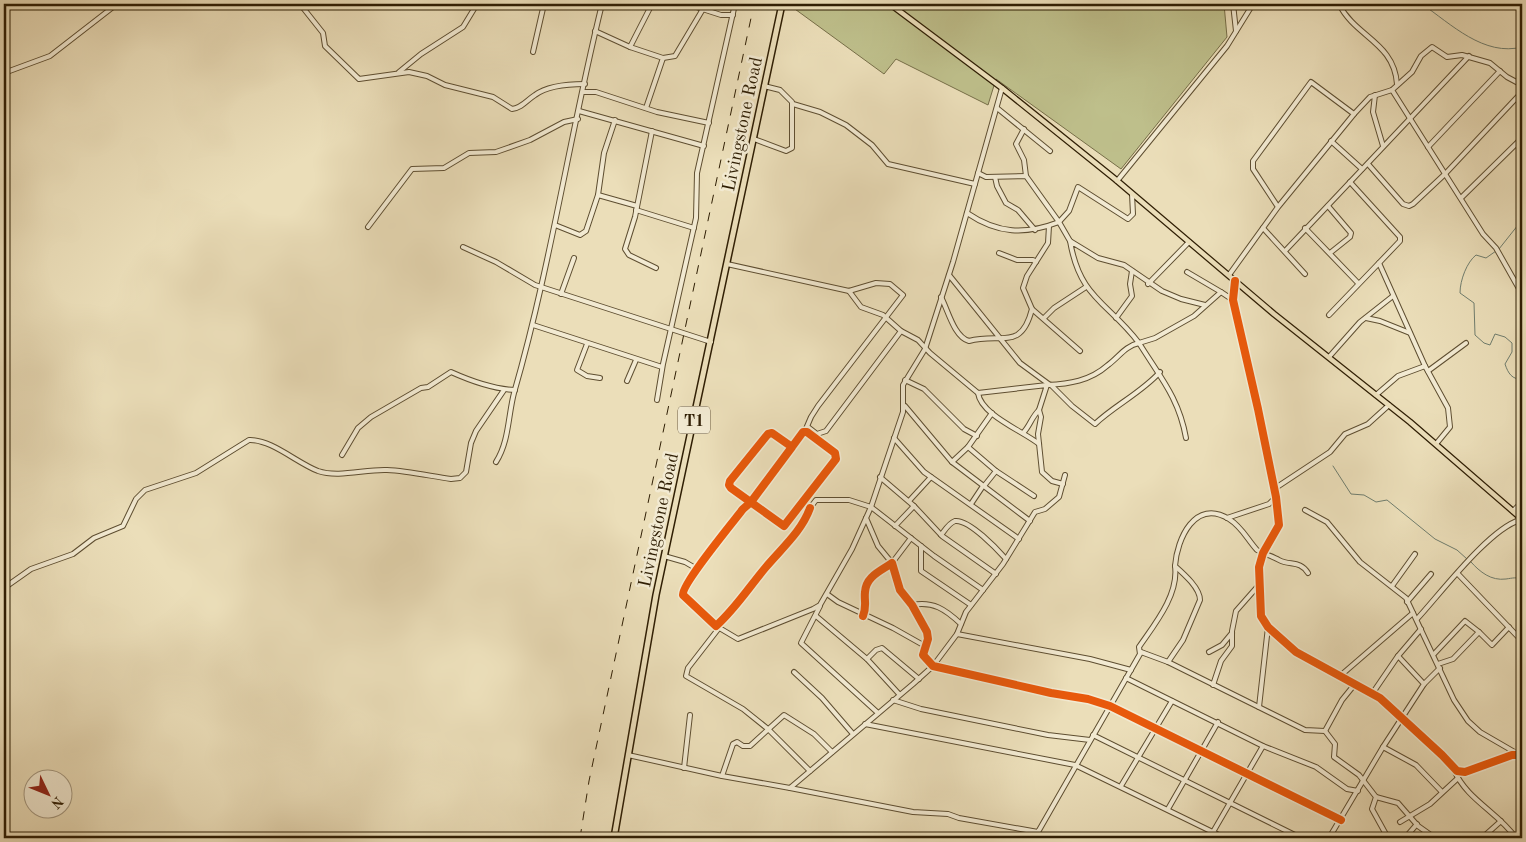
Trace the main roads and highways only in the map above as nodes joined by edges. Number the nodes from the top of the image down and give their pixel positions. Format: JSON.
{"nodes":[{"id":1,"x":782,"y":4,"type":"edge"},
{"id":2,"x":890,"y":4,"type":"edge"},
{"id":3,"x":1521,"y":519,"type":"edge"},
{"id":4,"x":614,"y":838,"type":"edge"}],
"edges":[{"from":1,"to":4,"type":"highway","name":"Livingstone Road","number":"T1"},
{"from":2,"to":3,"type":"main road"}]}
